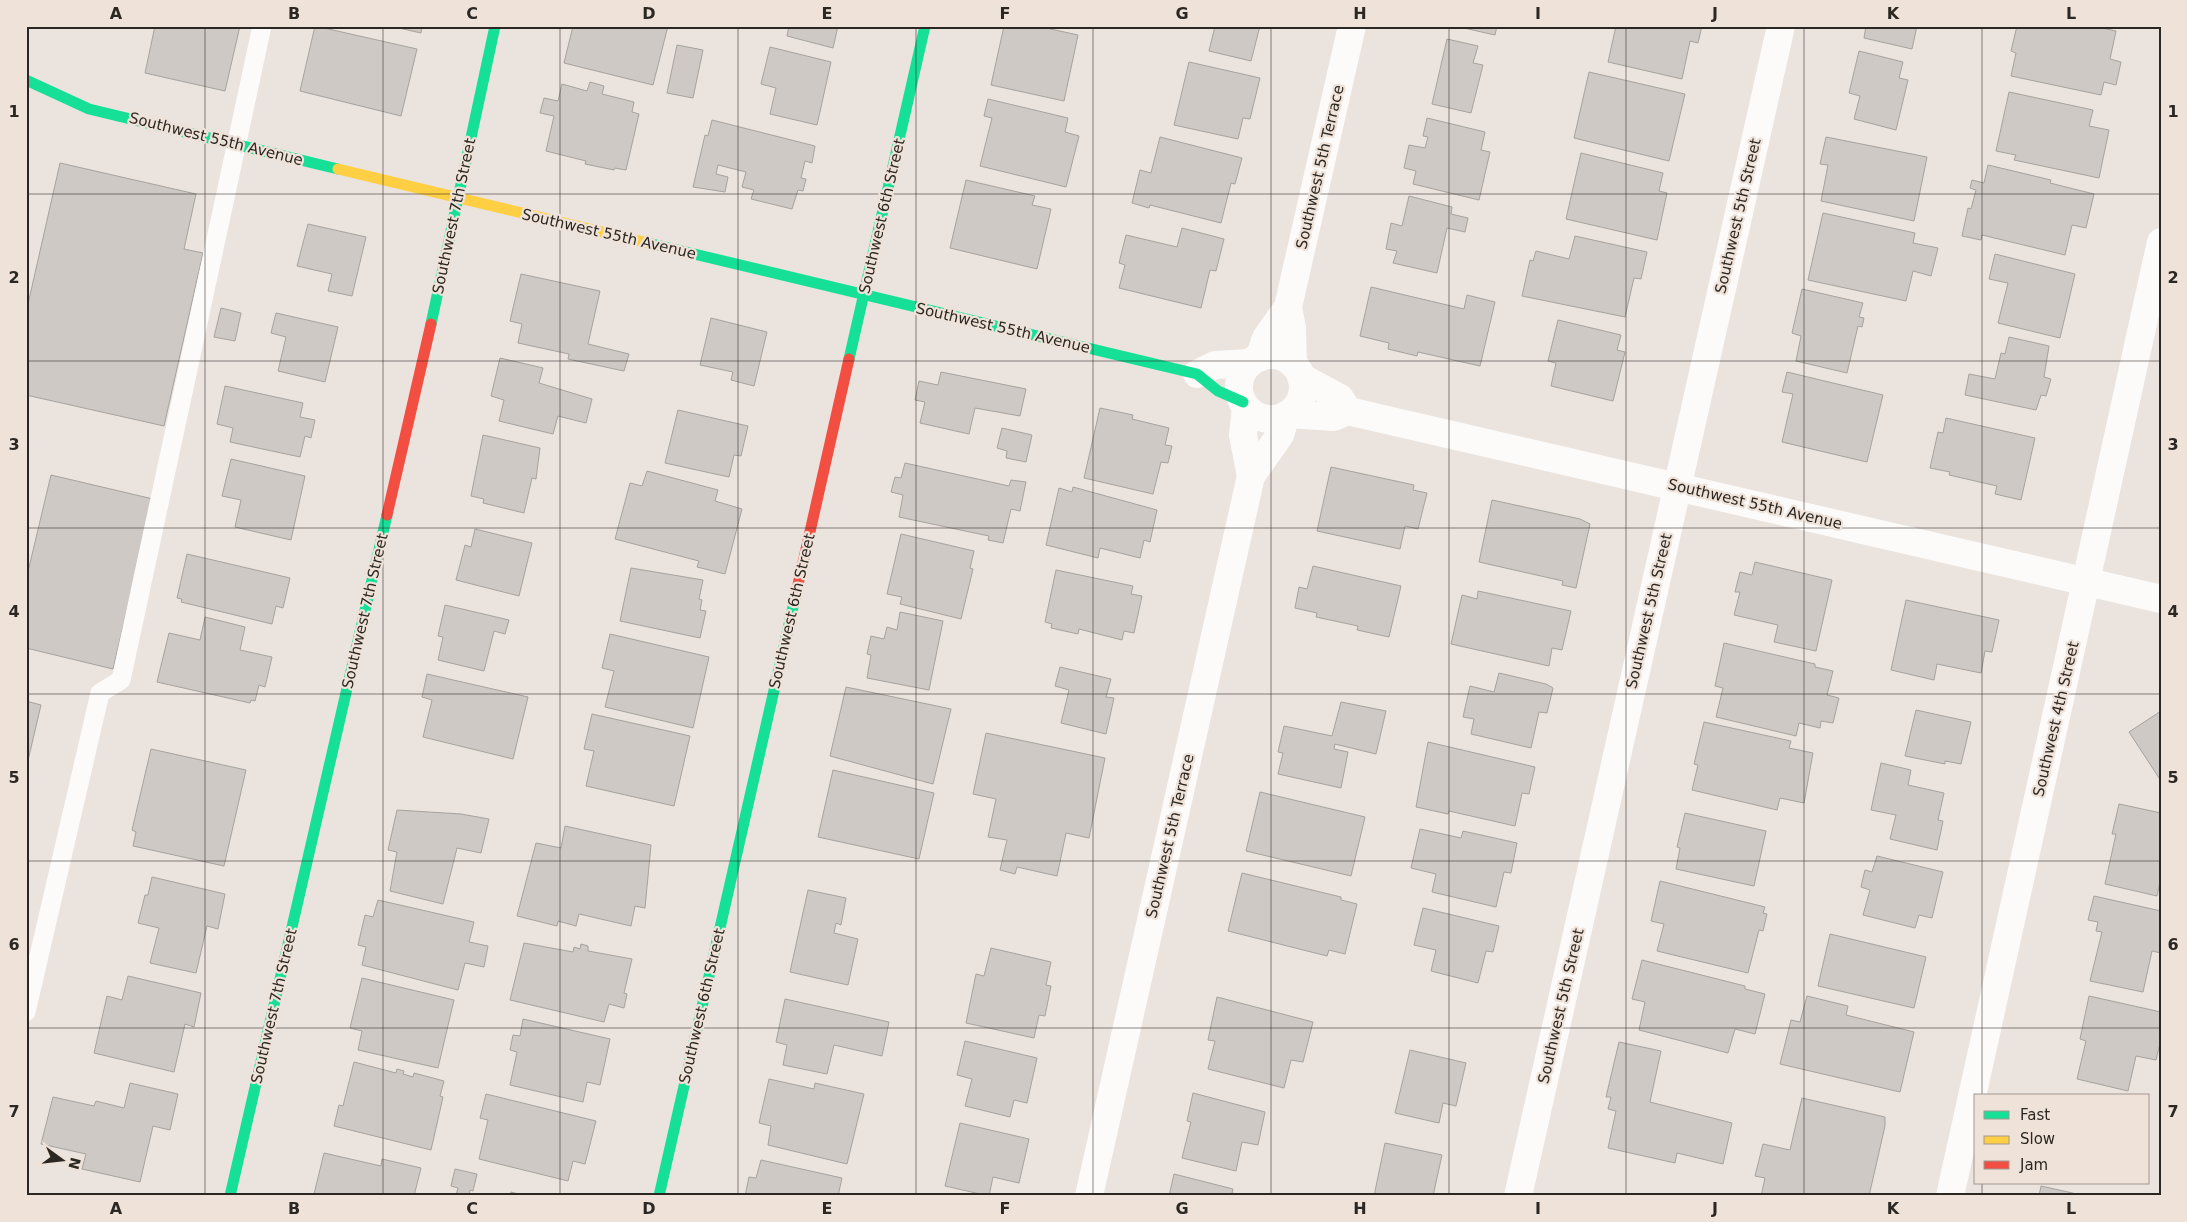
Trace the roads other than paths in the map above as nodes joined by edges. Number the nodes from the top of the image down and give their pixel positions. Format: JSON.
{"nodes":[{"id":1,"x":262,"y":26,"type":"edge"},
{"id":2,"x":495,"y":26,"type":"edge"},
{"id":3,"x":924,"y":26,"type":"edge"},
{"id":4,"x":1352,"y":26,"type":"edge"},
{"id":5,"x":1781,"y":26,"type":"edge"},
{"id":6,"x":26,"y":80,"type":"edge"},
{"id":7,"x":235,"y":144,"type":"junction"},
{"id":8,"x":458,"y":198,"type":"junction"},
{"id":9,"x":2161,"y":242,"type":"edge"},
{"id":10,"x":864,"y":294,"type":"junction"},
{"id":11,"x":1288,"y":307,"type":"junction"},
{"id":12,"x":1254,"y":361,"type":"junction"},
{"id":13,"x":1297,"y":370,"type":"junction"},
{"id":14,"x":1197,"y":374,"type":"junction"},
{"id":15,"x":1244,"y":405,"type":"junction"},
{"id":16,"x":1348,"y":411,"type":"junction"},
{"id":17,"x":1287,"y":415,"type":"junction"},
{"id":18,"x":1251,"y":476,"type":"junction"},
{"id":19,"x":1678,"y":486,"type":"junction"},
{"id":20,"x":2086,"y":581,"type":"junction"},
{"id":21,"x":2161,"y":599,"type":"edge"},
{"id":22,"x":26,"y":1012,"type":"edge"},
{"id":23,"x":230,"y":1196,"type":"edge"},
{"id":24,"x":659,"y":1196,"type":"edge"},
{"id":25,"x":1088,"y":1196,"type":"edge"},
{"id":26,"x":1518,"y":1196,"type":"edge"},
{"id":27,"x":1950,"y":1196,"type":"edge"}],
"edges":[{"from":1,"to":7,"type":"lane"},
{"from":2,"to":8,"type":"street","name":"Southwest 7th Street"},
{"from":3,"to":10,"type":"street","name":"Southwest 6th Street"},
{"from":4,"to":11,"type":"street","name":"Southwest 5th Terrace"},
{"from":5,"to":19,"type":"street","name":"Southwest 5th Street"},
{"from":6,"to":7,"type":"street","name":"Southwest 55th Avenue"},
{"from":7,"to":8,"type":"street","name":"Southwest 55th Avenue"},
{"from":7,"to":22,"type":"lane"},
{"from":8,"to":10,"type":"street","name":"Southwest 55th Avenue"},
{"from":8,"to":23,"type":"street","name":"Southwest 7th Street"},
{"from":9,"to":20,"type":"street","name":"Southwest 4th Street"},
{"from":10,"to":14,"type":"street","name":"Southwest 55th Avenue"},
{"from":10,"to":24,"type":"street","name":"Southwest 6th Street"},
{"from":11,"to":12,"type":"street","name":"Southwest 5th Terrace"},
{"from":11,"to":13,"type":"street","name":"Southwest 5th Terrace"},
{"from":12,"to":13,"type":"street"},
{"from":12,"to":14,"type":"street"},
{"from":12,"to":15,"type":"street","name":"Southwest 5th Terrace"},
{"from":13,"to":16,"type":"street"},
{"from":13,"to":17,"type":"street","name":"Southwest 5th Terrace"},
{"from":14,"to":15,"type":"street","name":"Southwest 55th Avenue"},
{"from":15,"to":17,"type":"street"},
{"from":15,"to":18,"type":"street","name":"Southwest 5th Terrace"},
{"from":16,"to":17,"type":"street","name":"Southwest 55th Avenue"},
{"from":16,"to":19,"type":"street","name":"Southwest 55th Avenue"},
{"from":17,"to":18,"type":"street","name":"Southwest 5th Terrace"},
{"from":18,"to":25,"type":"street","name":"Southwest 5th Terrace"},
{"from":19,"to":20,"type":"street","name":"Southwest 55th Avenue"},
{"from":19,"to":26,"type":"street","name":"Southwest 5th Street"},
{"from":20,"to":21,"type":"street","name":"Southwest 55th Avenue"},
{"from":20,"to":27,"type":"street","name":"Southwest 4th Street"}]}
